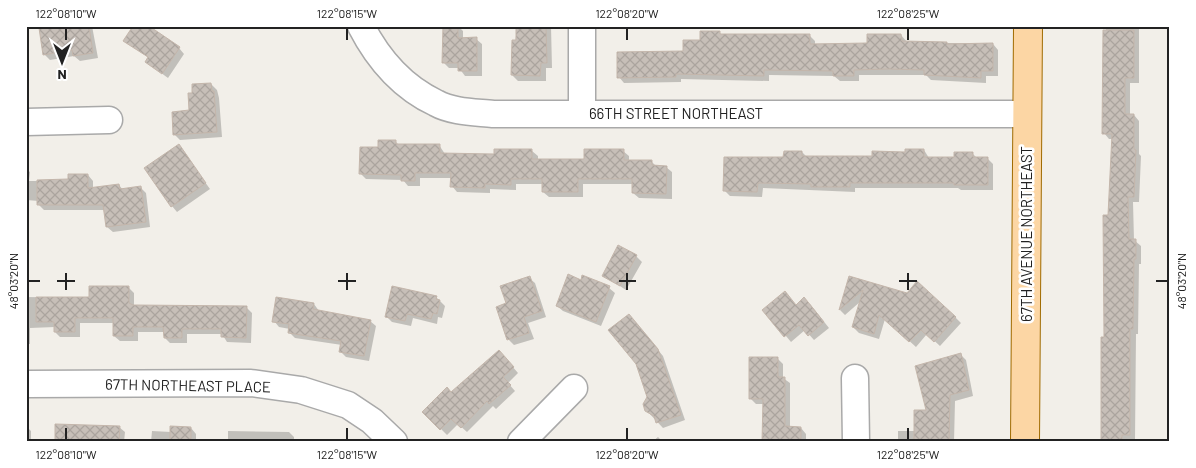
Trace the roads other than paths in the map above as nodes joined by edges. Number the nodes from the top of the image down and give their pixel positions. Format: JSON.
{"nodes":[{"id":1,"x":361,"y":26,"type":"edge"},
{"id":2,"x":582,"y":26,"type":"edge"},
{"id":3,"x":1028,"y":26,"type":"edge"},
{"id":4,"x":582,"y":113,"type":"junction"},
{"id":5,"x":1027,"y":114,"type":"junction"},
{"id":6,"x":109,"y":120,"type":"dead end"},
{"id":7,"x":26,"y":122,"type":"edge"},
{"id":8,"x":855,"y":378,"type":"dead end"},
{"id":9,"x":26,"y":384,"type":"edge"},
{"id":10,"x":574,"y":388,"type":"dead end"},
{"id":11,"x":394,"y":442,"type":"edge"},
{"id":12,"x":521,"y":442,"type":"edge"},
{"id":13,"x":856,"y":442,"type":"edge"},
{"id":14,"x":1025,"y":442,"type":"edge"}],
"edges":[{"from":1,"to":4,"type":"street","name":"66TH STREET NORTHEAST"},
{"from":2,"to":4,"type":"street"},
{"from":3,"to":5,"type":"main road","name":"67TH AVENUE NORTHEAST"},
{"from":4,"to":5,"type":"street","name":"66TH STREET NORTHEAST"},
{"from":5,"to":14,"type":"main road","name":"67TH AVENUE NORTHEAST"},
{"from":6,"to":7,"type":"street"},
{"from":8,"to":13,"type":"street"},
{"from":9,"to":11,"type":"street","name":"67TH NORTHEAST PLACE"},
{"from":10,"to":12,"type":"street"}]}
